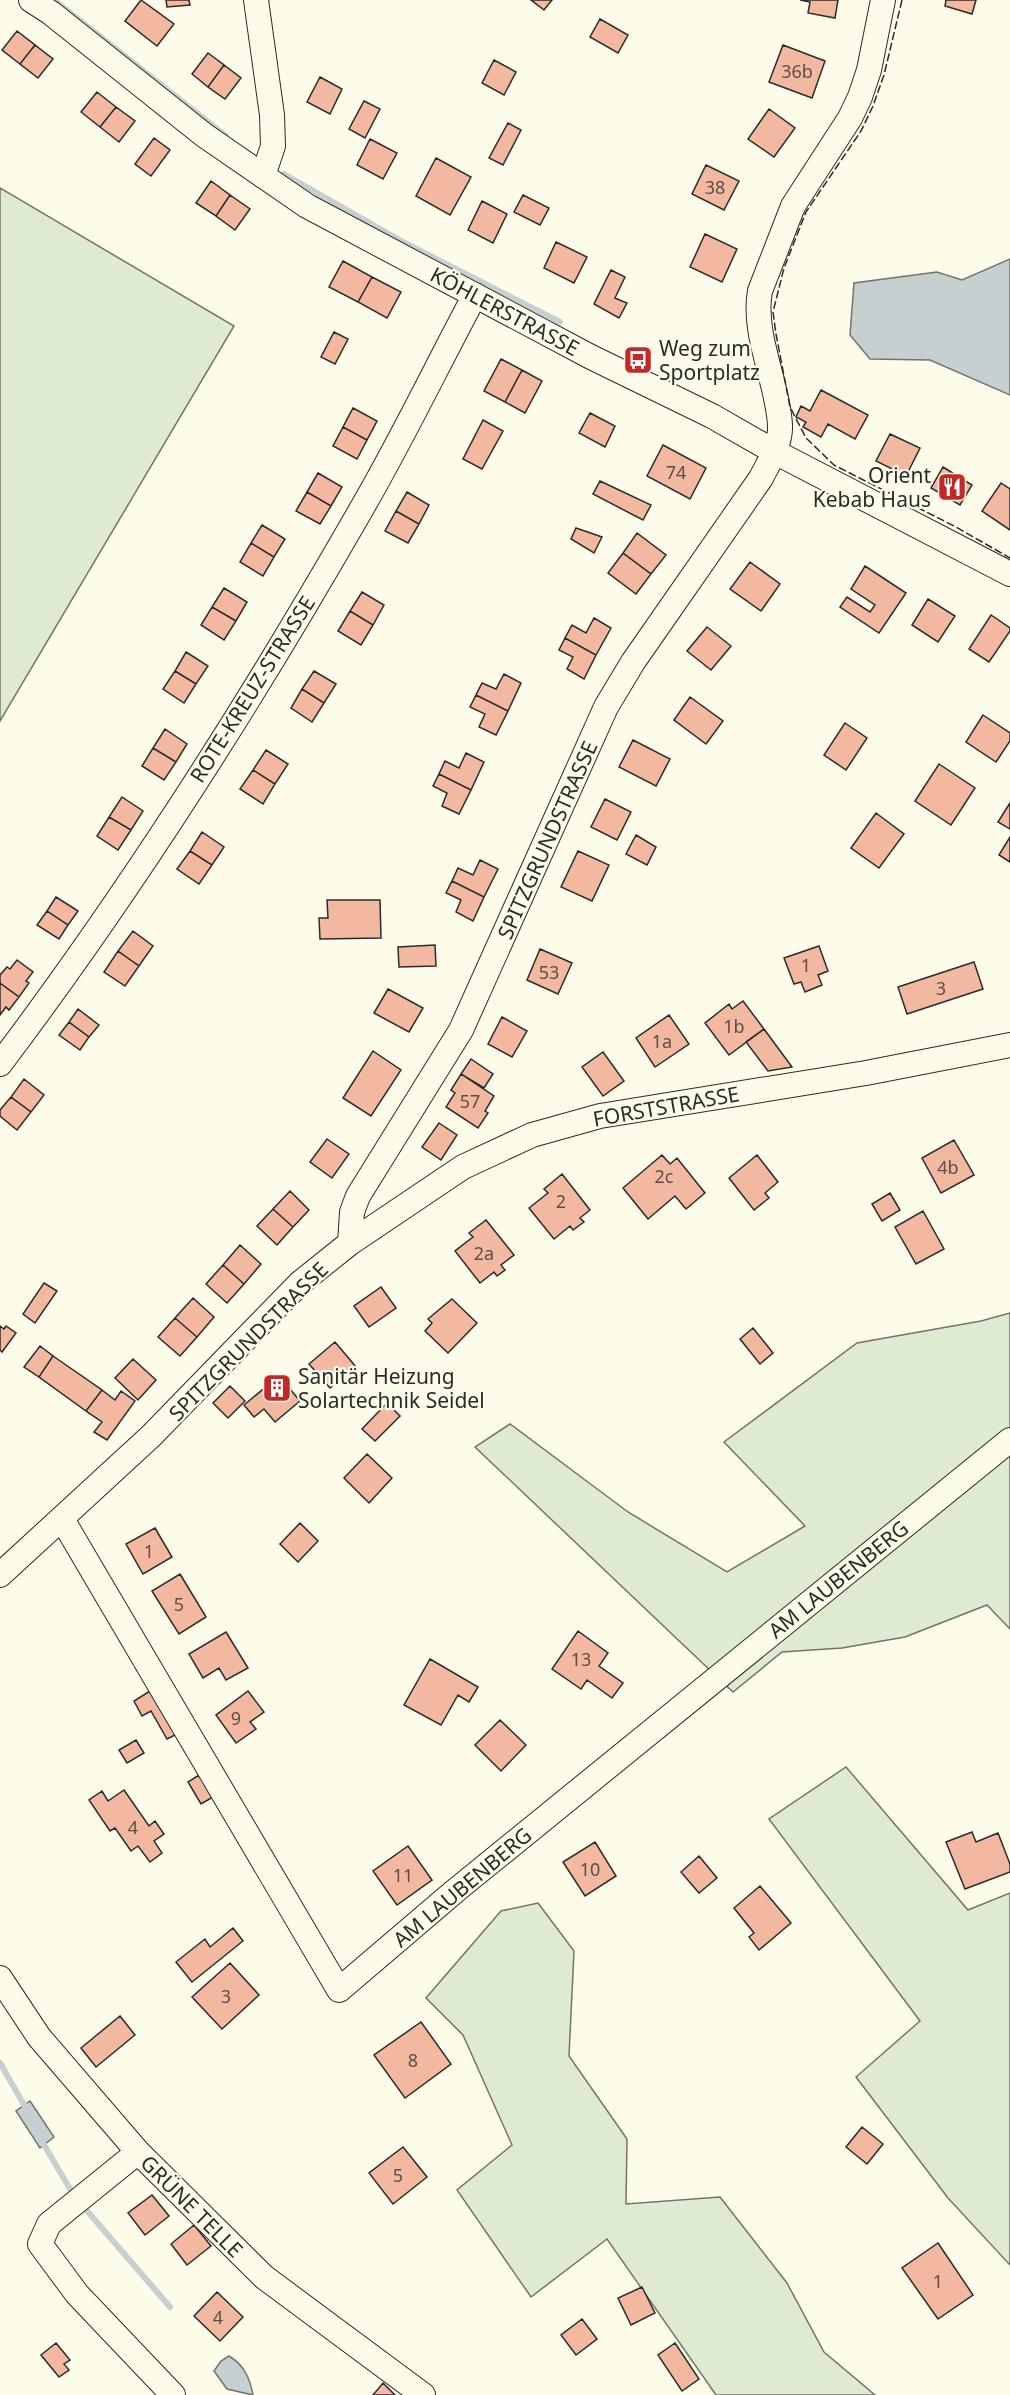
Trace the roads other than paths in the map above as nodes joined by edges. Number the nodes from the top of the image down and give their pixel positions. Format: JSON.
{"nodes":[{"id":1,"x":31,"y":0,"type":"edge"},
{"id":2,"x":256,"y":0,"type":"edge"},
{"id":3,"x":884,"y":0,"type":"edge"},
{"id":4,"x":262,"y":176,"type":"junction"},
{"id":5,"x":475,"y":296,"type":"junction"},
{"id":6,"x":775,"y":452,"type":"junction"},
{"id":7,"x":1010,"y":574,"type":"edge"},
{"id":8,"x":1010,"y":1045,"type":"edge"},
{"id":9,"x":0,"y":1064,"type":"edge"},
{"id":10,"x":350,"y":1243,"type":"junction"},
{"id":11,"x":1010,"y":1440,"type":"edge"},
{"id":12,"x":62,"y":1519,"type":"junction"},
{"id":13,"x":0,"y":1575,"type":"edge"},
{"id":14,"x":0,"y":1978,"type":"edge"},
{"id":15,"x":138,"y":2152,"type":"junction"},
{"id":16,"x":173,"y":2395,"type":"edge"},
{"id":17,"x":423,"y":2395,"type":"edge"}],
"edges":[{"from":1,"to":4,"type":"street","name":"KÖHLERSTRASSE"},
{"from":2,"to":4,"type":"street"},
{"from":3,"to":6,"type":"street","name":"SPITZGRUNDSTRASSE"},
{"from":4,"to":5,"type":"street","name":"KÖHLERSTRASSE"},
{"from":5,"to":6,"type":"street","name":"KÖHLERSTRASSE"},
{"from":5,"to":9,"type":"street","name":"ROTE-KREUZ-STRASSE"},
{"from":6,"to":7,"type":"street","name":"KÖHLERSTRASSE"},
{"from":6,"to":10,"type":"street","name":"SPITZGRUNDSTRASSE"},
{"from":8,"to":10,"type":"street","name":"FORSTSTRASSE"},
{"from":10,"to":12,"type":"street","name":"SPITZGRUNDSTRASSE"},
{"from":11,"to":12,"type":"street","name":"AM LAUBENBERG"},
{"from":12,"to":13,"type":"street","name":"SPITZGRUNDSTRASSE"},
{"from":14,"to":15,"type":"street","name":"GRÜNE TELLE"},
{"from":15,"to":16,"type":"street"},
{"from":15,"to":17,"type":"street","name":"GRÜNE TELLE"}]}
